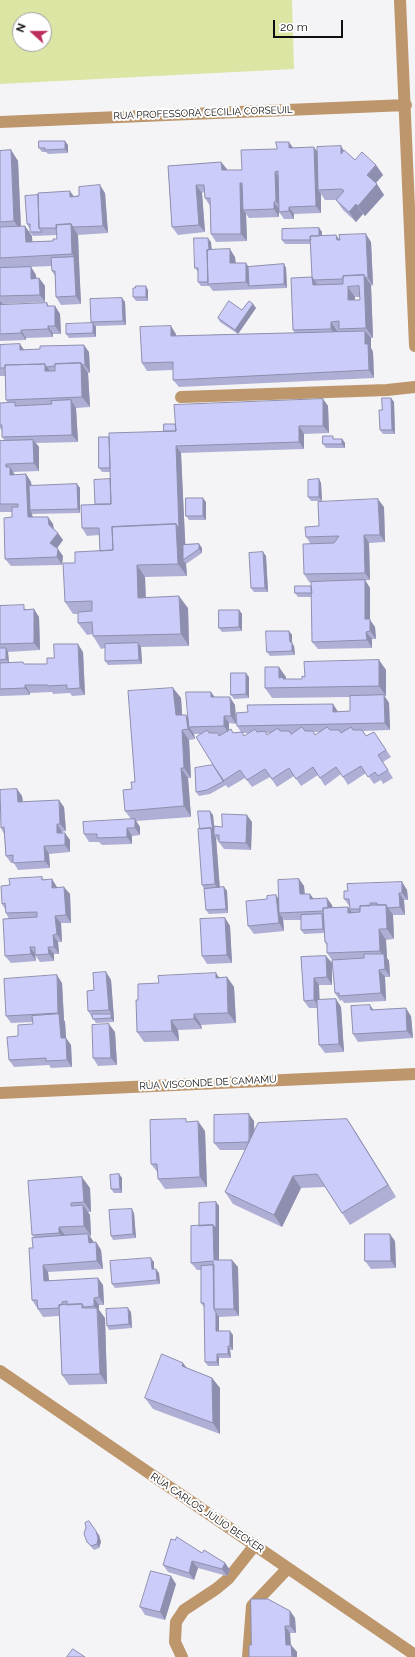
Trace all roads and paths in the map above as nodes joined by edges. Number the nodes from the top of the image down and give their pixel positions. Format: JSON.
{"nodes":[{"id":1,"x":400,"y":0,"type":"edge"},
{"id":2,"x":406,"y":105,"type":"junction"},
{"id":3,"x":0,"y":122,"type":"edge"},
{"id":4,"x":415,"y":346,"type":"edge"},
{"id":5,"x":415,"y":387,"type":"edge"},
{"id":6,"x":181,"y":397,"type":"dead end"},
{"id":7,"x":415,"y":1074,"type":"edge"},
{"id":8,"x":0,"y":1092,"type":"edge"},
{"id":9,"x":0,"y":1371,"type":"edge"},
{"id":10,"x":255,"y":1545,"type":"junction"},
{"id":11,"x":288,"y":1568,"type":"junction"},
{"id":12,"x":415,"y":1655,"type":"edge"},
{"id":13,"x":182,"y":1657,"type":"edge"},
{"id":14,"x":248,"y":1657,"type":"edge"}],
"edges":[{"from":1,"to":2,"type":"street"},
{"from":2,"to":3,"type":"street","name":"RUA PROFESSORA CECILIA CORSEUIL"},
{"from":2,"to":4,"type":"street"},
{"from":5,"to":6,"type":"street"},
{"from":7,"to":8,"type":"street","name":"RUA VISCONDE DE CAMAMU"},
{"from":9,"to":10,"type":"street","name":"RUA CARLOS JÚLIO BECKER"},
{"from":10,"to":11,"type":"street","name":"RUA CARLOS JÚLIO BECKER"},
{"from":10,"to":13,"type":"street"},
{"from":11,"to":12,"type":"street","name":"RUA CARLOS JÚLIO BECKER"},
{"from":11,"to":14,"type":"street"}]}
